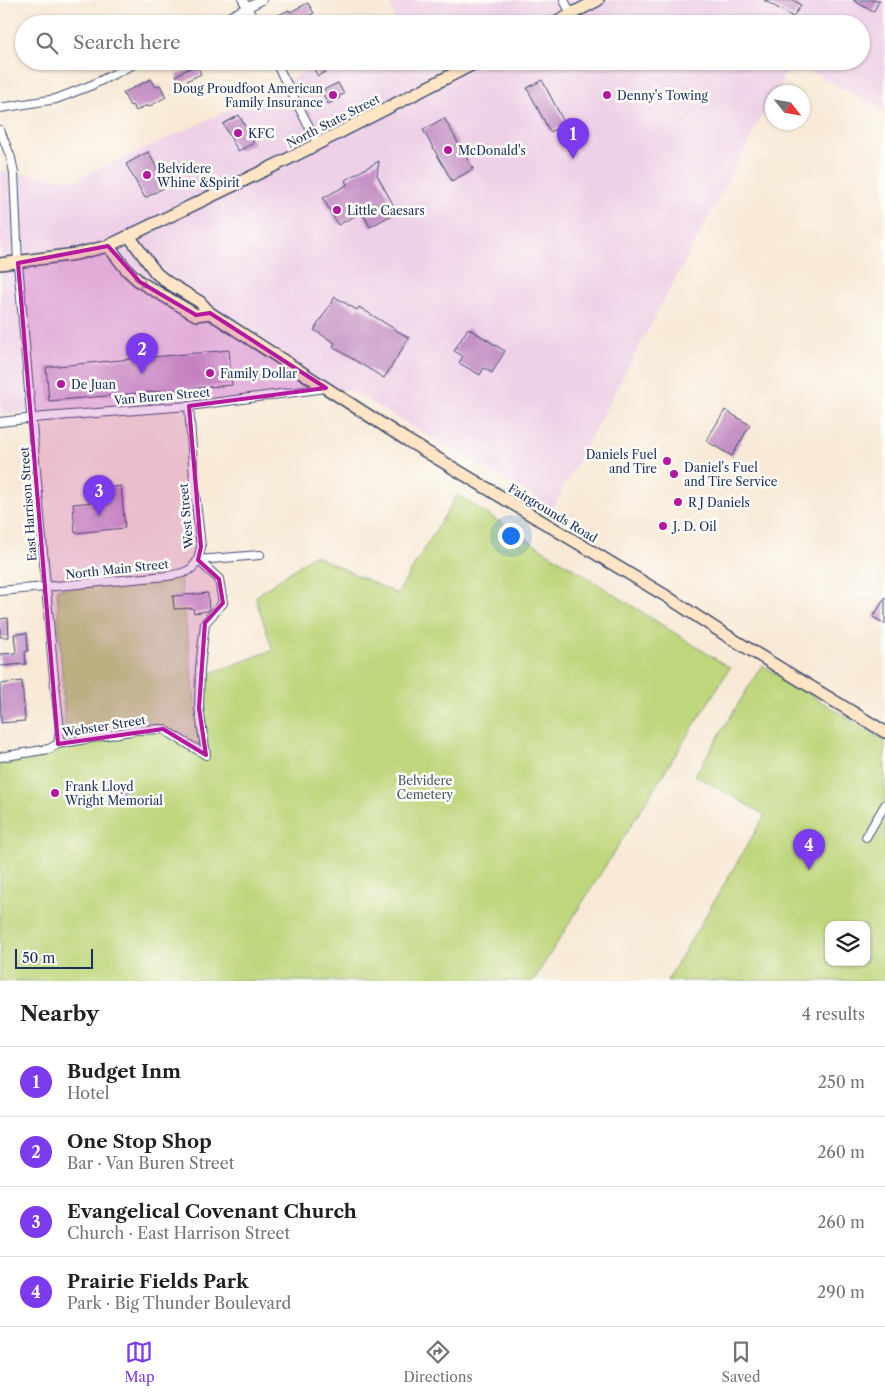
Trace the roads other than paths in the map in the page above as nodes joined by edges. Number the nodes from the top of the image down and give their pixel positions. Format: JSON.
{"nodes":[{"id":1,"x":243,"y":0,"type":"edge"},
{"id":2,"x":262,"y":0,"type":"edge"},
{"id":3,"x":564,"y":0,"type":"edge"},
{"id":4,"x":598,"y":0,"type":"edge"},
{"id":5,"x":247,"y":8,"type":"junction"},
{"id":6,"x":571,"y":14,"type":"joint"},
{"id":7,"x":233,"y":15,"type":"edge"},
{"id":8,"x":251,"y":15,"type":"edge"},
{"id":9,"x":122,"y":70,"type":"edge"},
{"id":10,"x":280,"y":70,"type":"edge"},
{"id":11,"x":462,"y":70,"type":"edge"},
{"id":12,"x":0,"y":108,"type":"edge"},
{"id":13,"x":0,"y":130,"type":"edge"},
{"id":14,"x":318,"y":144,"type":"junction"},
{"id":15,"x":129,"y":236,"type":"junction"},
{"id":16,"x":108,"y":246,"type":"junction"},
{"id":17,"x":18,"y":263,"type":"junction"},
{"id":18,"x":0,"y":264,"type":"edge"},
{"id":19,"x":210,"y":313,"type":"junction"},
{"id":20,"x":326,"y":388,"type":"junction"},
{"id":21,"x":189,"y":406,"type":"junction"},
{"id":22,"x":33,"y":419,"type":"junction"},
{"id":23,"x":0,"y":422,"type":"edge"},
{"id":24,"x":260,"y":555,"type":"dead end"},
{"id":25,"x":198,"y":560,"type":"junction"},
{"id":26,"x":46,"y":588,"type":"junction"},
{"id":27,"x":0,"y":591,"type":"edge"},
{"id":28,"x":885,"y":732,"type":"edge"},
{"id":29,"x":58,"y":744,"type":"junction"},
{"id":30,"x":206,"y":755,"type":"joint"},
{"id":31,"x":0,"y":756,"type":"edge"},
{"id":32,"x":885,"y":805,"type":"edge"},
{"id":33,"x":866,"y":837,"type":"dead end"}],
"edges":[{"from":1,"to":5,"type":"street"},
{"from":2,"to":5,"type":"street"},
{"from":3,"to":6,"type":"street"},
{"from":4,"to":6,"type":"main road"},
{"from":5,"to":7,"type":"street"},
{"from":5,"to":8,"type":"street"},
{"from":9,"to":12,"type":"street"},
{"from":10,"to":14,"type":"street"},
{"from":11,"to":14,"type":"main road","name":"North State Street"},
{"from":13,"to":17,"type":"street","name":"East Harrison Street"},
{"from":14,"to":15,"type":"main road","name":"North State Street"},
{"from":15,"to":16,"type":"main road","name":"North State Street"},
{"from":15,"to":19,"type":"main road","name":"Fairgrounds Road"},
{"from":16,"to":17,"type":"main road","name":"North State Street"},
{"from":16,"to":19,"type":"main road","name":"Fairgrounds Road","one_way":true},
{"from":17,"to":18,"type":"main road","name":"North State Street"},
{"from":17,"to":22,"type":"street","name":"East Harrison Street"},
{"from":19,"to":20,"type":"main road","name":"Fairgrounds Road"},
{"from":20,"to":21,"type":"street","name":"Van Buren Street"},
{"from":20,"to":28,"type":"main road","name":"Fairgrounds Road"},
{"from":21,"to":22,"type":"street","name":"Van Buren Street"},
{"from":21,"to":25,"type":"street","name":"West Street"},
{"from":22,"to":23,"type":"street","name":"Van Buren Street"},
{"from":22,"to":26,"type":"street","name":"East Harrison Street"},
{"from":24,"to":25,"type":"street","name":"North Main Street"},
{"from":25,"to":26,"type":"street","name":"North Main Street"},
{"from":25,"to":30,"type":"street","name":"West Street"},
{"from":26,"to":27,"type":"street","name":"North Main Street"},
{"from":26,"to":29,"type":"street","name":"East Harrison Street"},
{"from":29,"to":30,"type":"street","name":"Webster Street"},
{"from":29,"to":31,"type":"street","name":"Webster Street"},
{"from":32,"to":33,"type":"street"}]}
